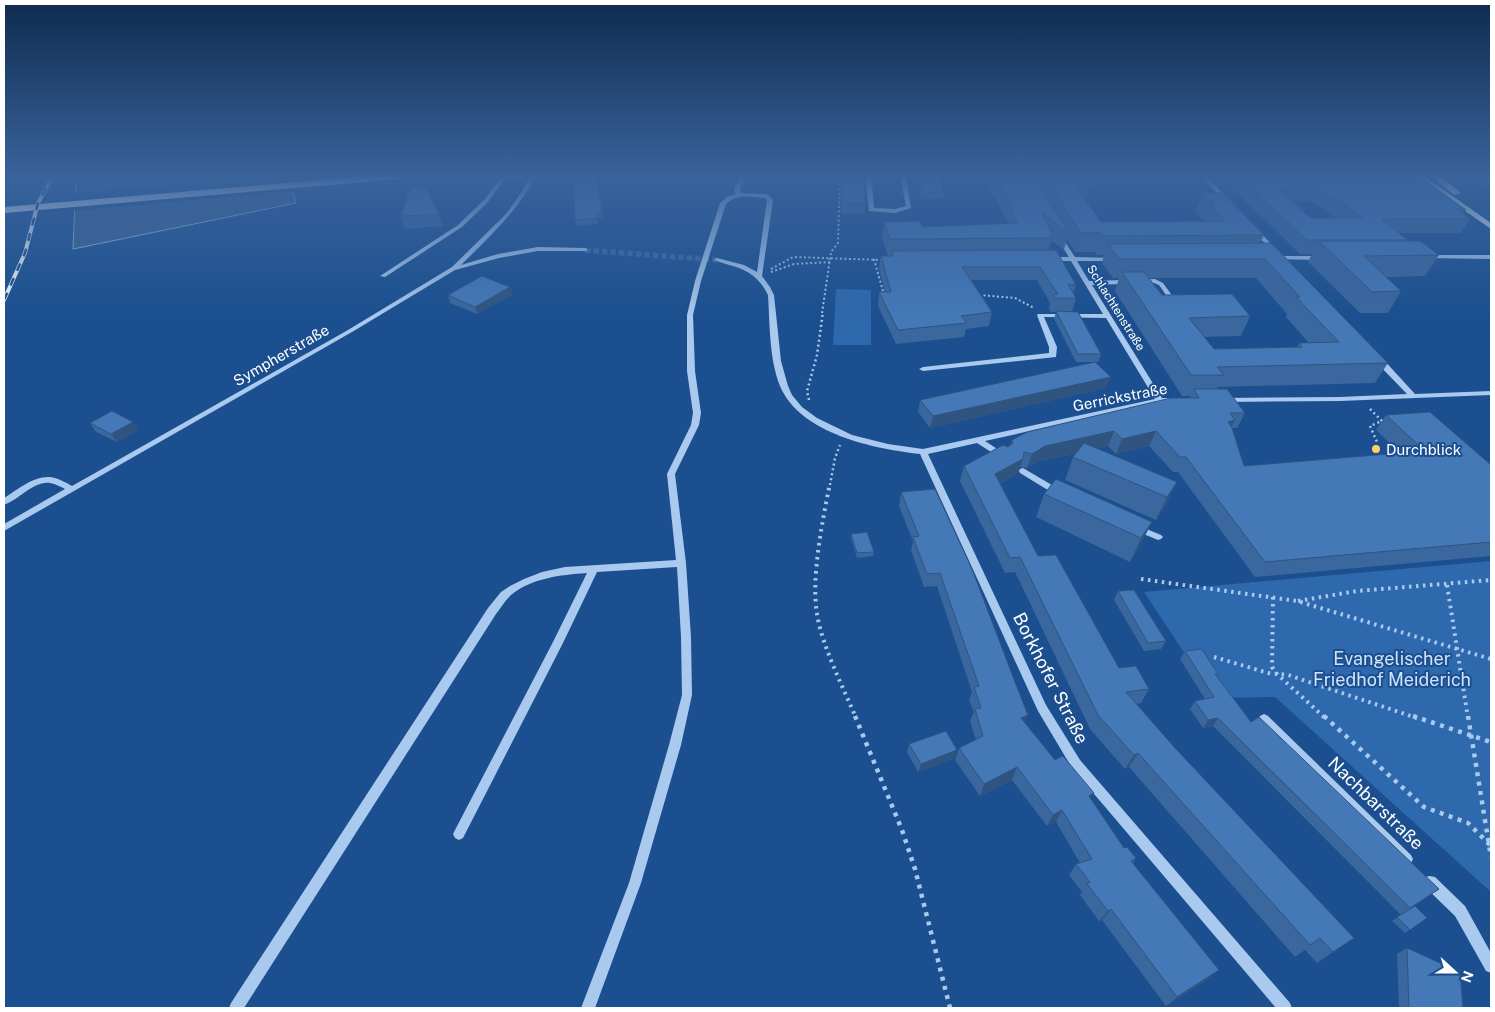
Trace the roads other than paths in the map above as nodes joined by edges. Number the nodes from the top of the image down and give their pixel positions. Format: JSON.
{"nodes":[{"id":1,"x":463,"y":223,"type":"edge"},
{"id":2,"x":501,"y":223,"type":"edge"},
{"id":3,"x":716,"y":223,"type":"edge"},
{"id":4,"x":767,"y":223,"type":"edge"},
{"id":5,"x":1249,"y":224,"type":"edge"},
{"id":6,"x":1058,"y":234,"type":"edge"},
{"id":7,"x":586,"y":250,"type":"tunnel mouth"},
{"id":8,"x":1421,"y":257,"type":"edge"},
{"id":9,"x":1491,"y":257,"type":"edge"},
{"id":10,"x":1262,"y":258,"type":"edge"},
{"id":11,"x":1282,"y":258,"type":"junction"},
{"id":12,"x":1332,"y":258,"type":"edge"},
{"id":13,"x":1044,"y":259,"type":"edge"},
{"id":14,"x":1072,"y":259,"type":"junction"},
{"id":15,"x":1122,"y":259,"type":"edge"},
{"id":16,"x":716,"y":260,"type":"tunnel mouth"},
{"id":17,"x":1288,"y":265,"type":"edge"},
{"id":18,"x":453,"y":269,"type":"junction"},
{"id":19,"x":383,"y":276,"type":"dead end"},
{"id":20,"x":759,"y":276,"type":"junction"},
{"id":21,"x":1087,"y":283,"type":"junction"},
{"id":22,"x":1173,"y":301,"type":"edge"},
{"id":23,"x":1108,"y":316,"type":"junction"},
{"id":24,"x":1374,"y":354,"type":"edge"},
{"id":25,"x":923,"y":369,"type":"dead end"},
{"id":26,"x":1491,"y":393,"type":"edge"},
{"id":27,"x":1413,"y":396,"type":"junction"},
{"id":28,"x":1160,"y":400,"type":"junction"},
{"id":29,"x":1180,"y":400,"type":"edge"},
{"id":30,"x":1220,"y":400,"type":"edge"},
{"id":31,"x":980,"y":441,"type":"junction"},
{"id":32,"x":923,"y":452,"type":"junction"},
{"id":33,"x":1003,"y":457,"type":"edge"},
{"id":34,"x":1023,"y":471,"type":"edge"},
{"id":35,"x":72,"y":489,"type":"junction"},
{"id":36,"x":1068,"y":497,"type":"edge"},
{"id":37,"x":4,"y":502,"type":"edge"},
{"id":38,"x":1131,"y":525,"type":"edge"},
{"id":39,"x":4,"y":528,"type":"edge"},
{"id":40,"x":1158,"y":537,"type":"dead end"},
{"id":41,"x":681,"y":563,"type":"junction"},
{"id":42,"x":593,"y":570,"type":"junction"},
{"id":43,"x":1264,"y":719,"type":"edge"},
{"id":44,"x":459,"y":834,"type":"dead end"},
{"id":45,"x":1490,"y":962,"type":"edge"},
{"id":46,"x":236,"y":1008,"type":"edge"},
{"id":47,"x":588,"y":1008,"type":"edge"},
{"id":48,"x":1285,"y":1008,"type":"edge"}],
"edges":[{"from":1,"to":19,"type":"street"},
{"from":2,"to":18,"type":"street"},
{"from":3,"to":41,"type":"street"},
{"from":4,"to":20,"type":"street"},
{"from":5,"to":11,"type":"street"},
{"from":6,"to":14,"type":"street","name":"Schlachtenstraße"},
{"from":7,"to":18,"type":"street","name":"Sympherstraße"},
{"from":8,"to":9,"type":"street"},
{"from":10,"to":11,"type":"street"},
{"from":11,"to":12,"type":"street"},
{"from":11,"to":17,"type":"street"},
{"from":13,"to":14,"type":"street"},
{"from":14,"to":15,"type":"street"},
{"from":14,"to":21,"type":"street","name":"Schlachtenstraße"},
{"from":16,"to":20,"type":"street"},
{"from":18,"to":35,"type":"street","name":"Sympherstraße"},
{"from":20,"to":32,"type":"street","name":"Gerrickstraße"},
{"from":21,"to":22,"type":"street"},
{"from":21,"to":23,"type":"street","name":"Schlachtenstraße"},
{"from":23,"to":25,"type":"street"},
{"from":23,"to":28,"type":"street","name":"Schlachtenstraße"},
{"from":24,"to":27,"type":"street"},
{"from":26,"to":27,"type":"street"},
{"from":27,"to":30,"type":"street"},
{"from":28,"to":29,"type":"street","name":"Gerrickstraße"},
{"from":28,"to":31,"type":"street","name":"Gerrickstraße"},
{"from":31,"to":32,"type":"street","name":"Gerrickstraße"},
{"from":31,"to":33,"type":"street"},
{"from":32,"to":48,"type":"street","name":"Borkhofer Straße"},
{"from":34,"to":36,"type":"street"},
{"from":35,"to":37,"type":"street"},
{"from":35,"to":39,"type":"street","name":"Sympherstraße"},
{"from":38,"to":40,"type":"street"},
{"from":41,"to":42,"type":"street"},
{"from":41,"to":47,"type":"street"},
{"from":42,"to":44,"type":"street"},
{"from":42,"to":46,"type":"street"},
{"from":43,"to":45,"type":"street","name":"Nachbarstraße"}]}
